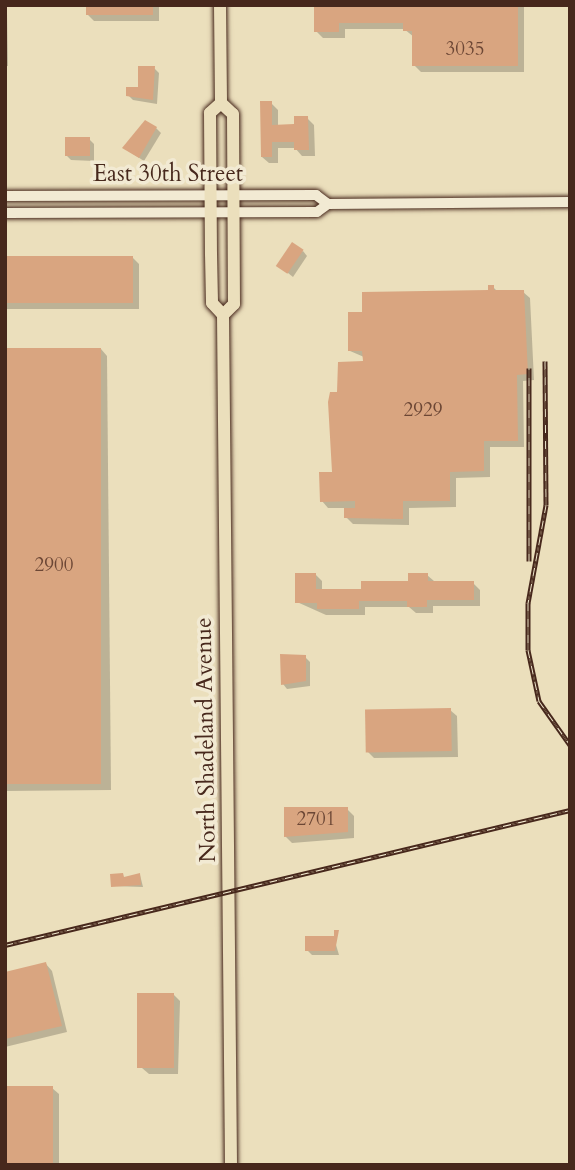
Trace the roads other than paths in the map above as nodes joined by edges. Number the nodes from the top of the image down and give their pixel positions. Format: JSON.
{"nodes":[{"id":1,"x":220,"y":5,"type":"edge"},
{"id":2,"x":221,"y":103,"type":"junction"},
{"id":3,"x":211,"y":195,"type":"junction"},
{"id":4,"x":233,"y":195,"type":"junction"},
{"id":5,"x":5,"y":196,"type":"edge"},
{"id":6,"x":570,"y":202,"type":"edge"},
{"id":7,"x":328,"y":204,"type":"junction"},
{"id":8,"x":211,"y":212,"type":"junction"},
{"id":9,"x":233,"y":212,"type":"junction"},
{"id":10,"x":5,"y":213,"type":"edge"},
{"id":11,"x":223,"y":315,"type":"junction"},
{"id":12,"x":231,"y":1165,"type":"edge"}],
"edges":[{"from":1,"to":2,"type":"main road","name":"North Shadeland Avenue"},
{"from":2,"to":3,"type":"main road","name":"North Shadeland Avenue"},
{"from":2,"to":4,"type":"main road","name":"North Shadeland Avenue"},
{"from":3,"to":4,"type":"main road","name":"East 30th Street"},
{"from":3,"to":5,"type":"main road","name":"East 30th Street"},
{"from":3,"to":8,"type":"main road","name":"North Shadeland Avenue"},
{"from":4,"to":7,"type":"main road","name":"East 30th Street"},
{"from":4,"to":9,"type":"main road","name":"North Shadeland Avenue"},
{"from":6,"to":7,"type":"main road","name":"East 30th Street"},
{"from":7,"to":9,"type":"main road","name":"East 30th Street"},
{"from":8,"to":9,"type":"main road","name":"East 30th Street"},
{"from":8,"to":10,"type":"main road","name":"East 30th Street"},
{"from":8,"to":11,"type":"main road","name":"North Shadeland Avenue"},
{"from":9,"to":11,"type":"main road","name":"North Shadeland Avenue"},
{"from":11,"to":12,"type":"main road","name":"North Shadeland Avenue"}]}
